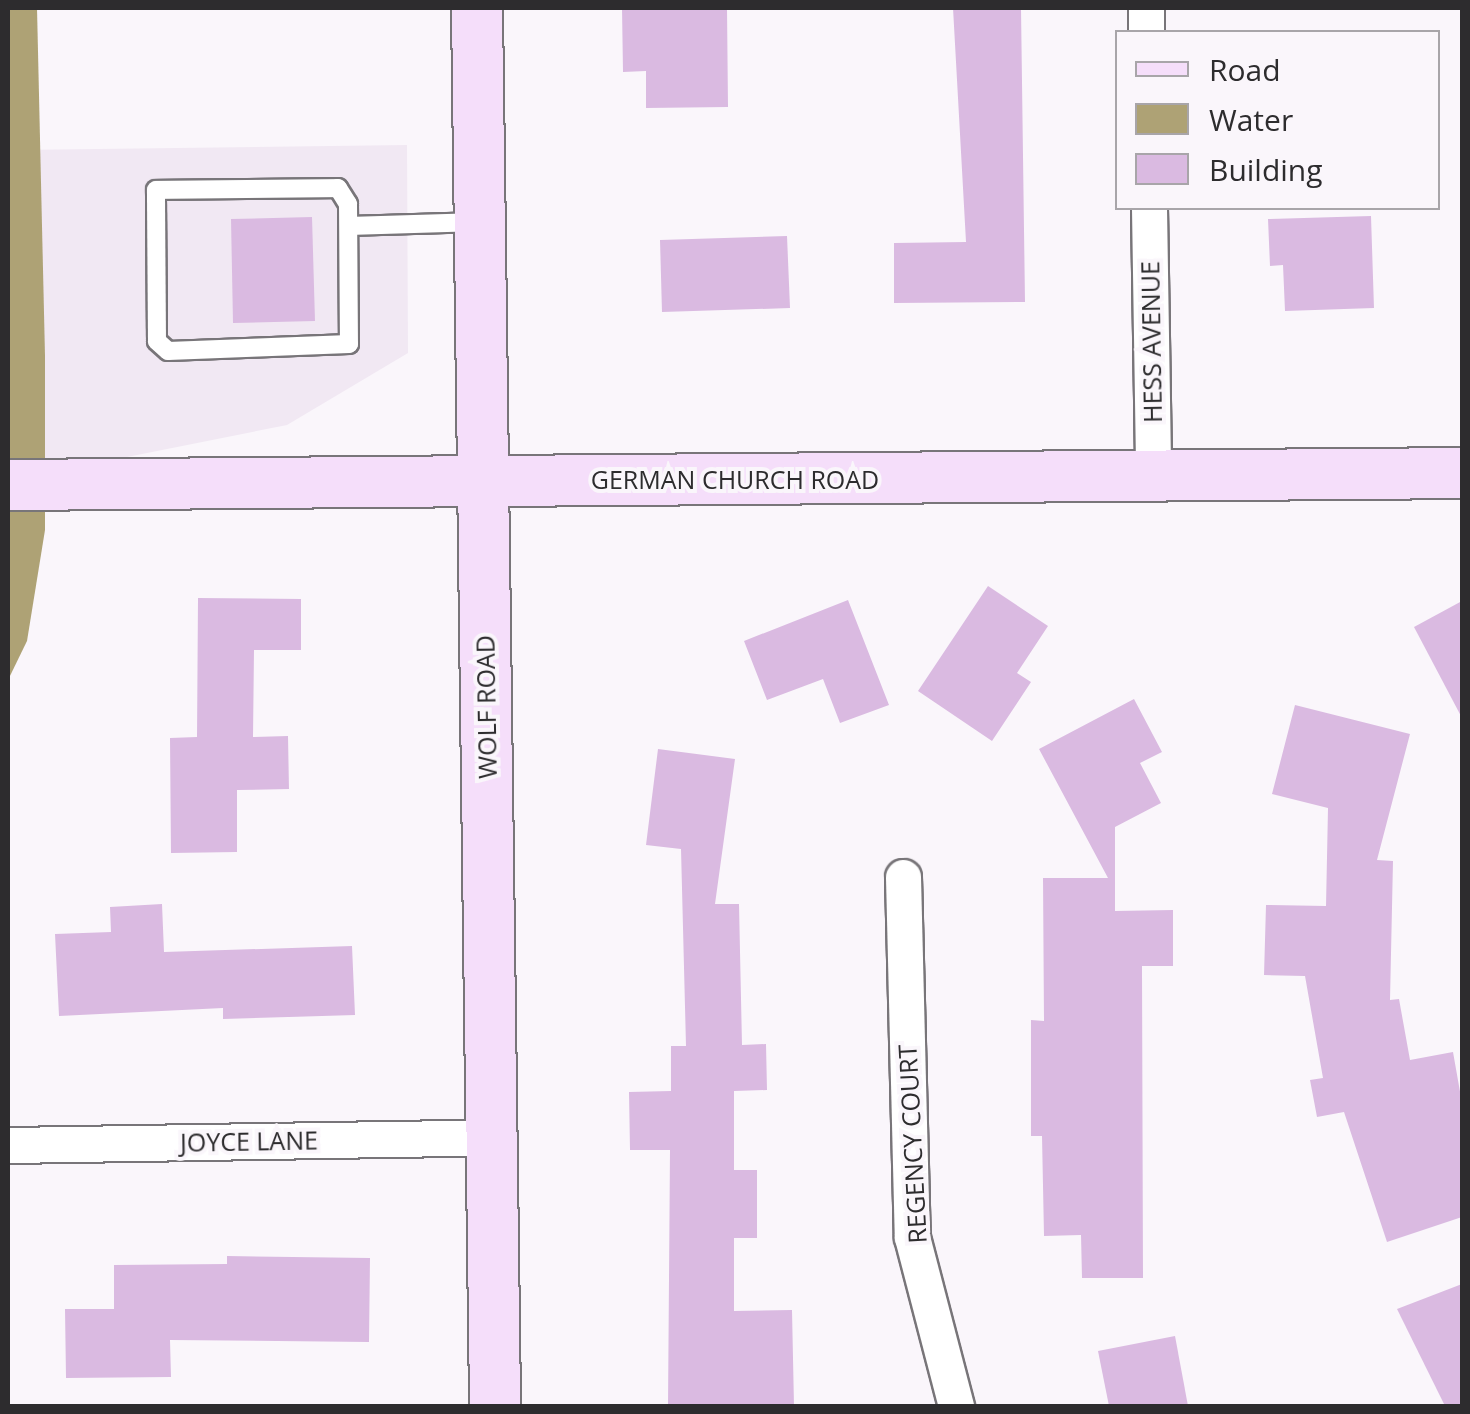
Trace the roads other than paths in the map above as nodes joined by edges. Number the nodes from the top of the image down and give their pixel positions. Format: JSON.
{"nodes":[{"id":1,"x":476,"y":8,"type":"edge"},
{"id":2,"x":1148,"y":210,"type":"edge"},
{"id":3,"x":480,"y":222,"type":"junction"},
{"id":4,"x":349,"y":226,"type":"junction"},
{"id":5,"x":1462,"y":473,"type":"edge"},
{"id":6,"x":1153,"y":476,"type":"junction"},
{"id":7,"x":483,"y":482,"type":"junction"},
{"id":8,"x":30,"y":485,"type":"edge"},
{"id":9,"x":903,"y":877,"type":"dead end"},
{"id":10,"x":491,"y":1137,"type":"junction"},
{"id":11,"x":8,"y":1146,"type":"edge"},
{"id":12,"x":495,"y":1406,"type":"edge"},
{"id":13,"x":956,"y":1406,"type":"edge"}],
"edges":[{"from":1,"to":3,"type":"street","name":"WOLF ROAD"},
{"from":2,"to":6,"type":"street","name":"HESS AVENUE"},
{"from":3,"to":4,"type":"lane"},
{"from":3,"to":7,"type":"street","name":"WOLF ROAD"},
{"from":4,"to":4,"type":"lane"},
{"from":5,"to":6,"type":"street","name":"GERMAN CHURCH ROAD"},
{"from":6,"to":7,"type":"street","name":"GERMAN CHURCH ROAD"},
{"from":7,"to":8,"type":"street","name":"GERMAN CHURCH ROAD"},
{"from":7,"to":10,"type":"street","name":"WOLF ROAD"},
{"from":9,"to":13,"type":"street","name":"REGENCY COURT"},
{"from":10,"to":11,"type":"street","name":"JOYCE LANE"},
{"from":10,"to":12,"type":"street","name":"WOLF ROAD"}]}
